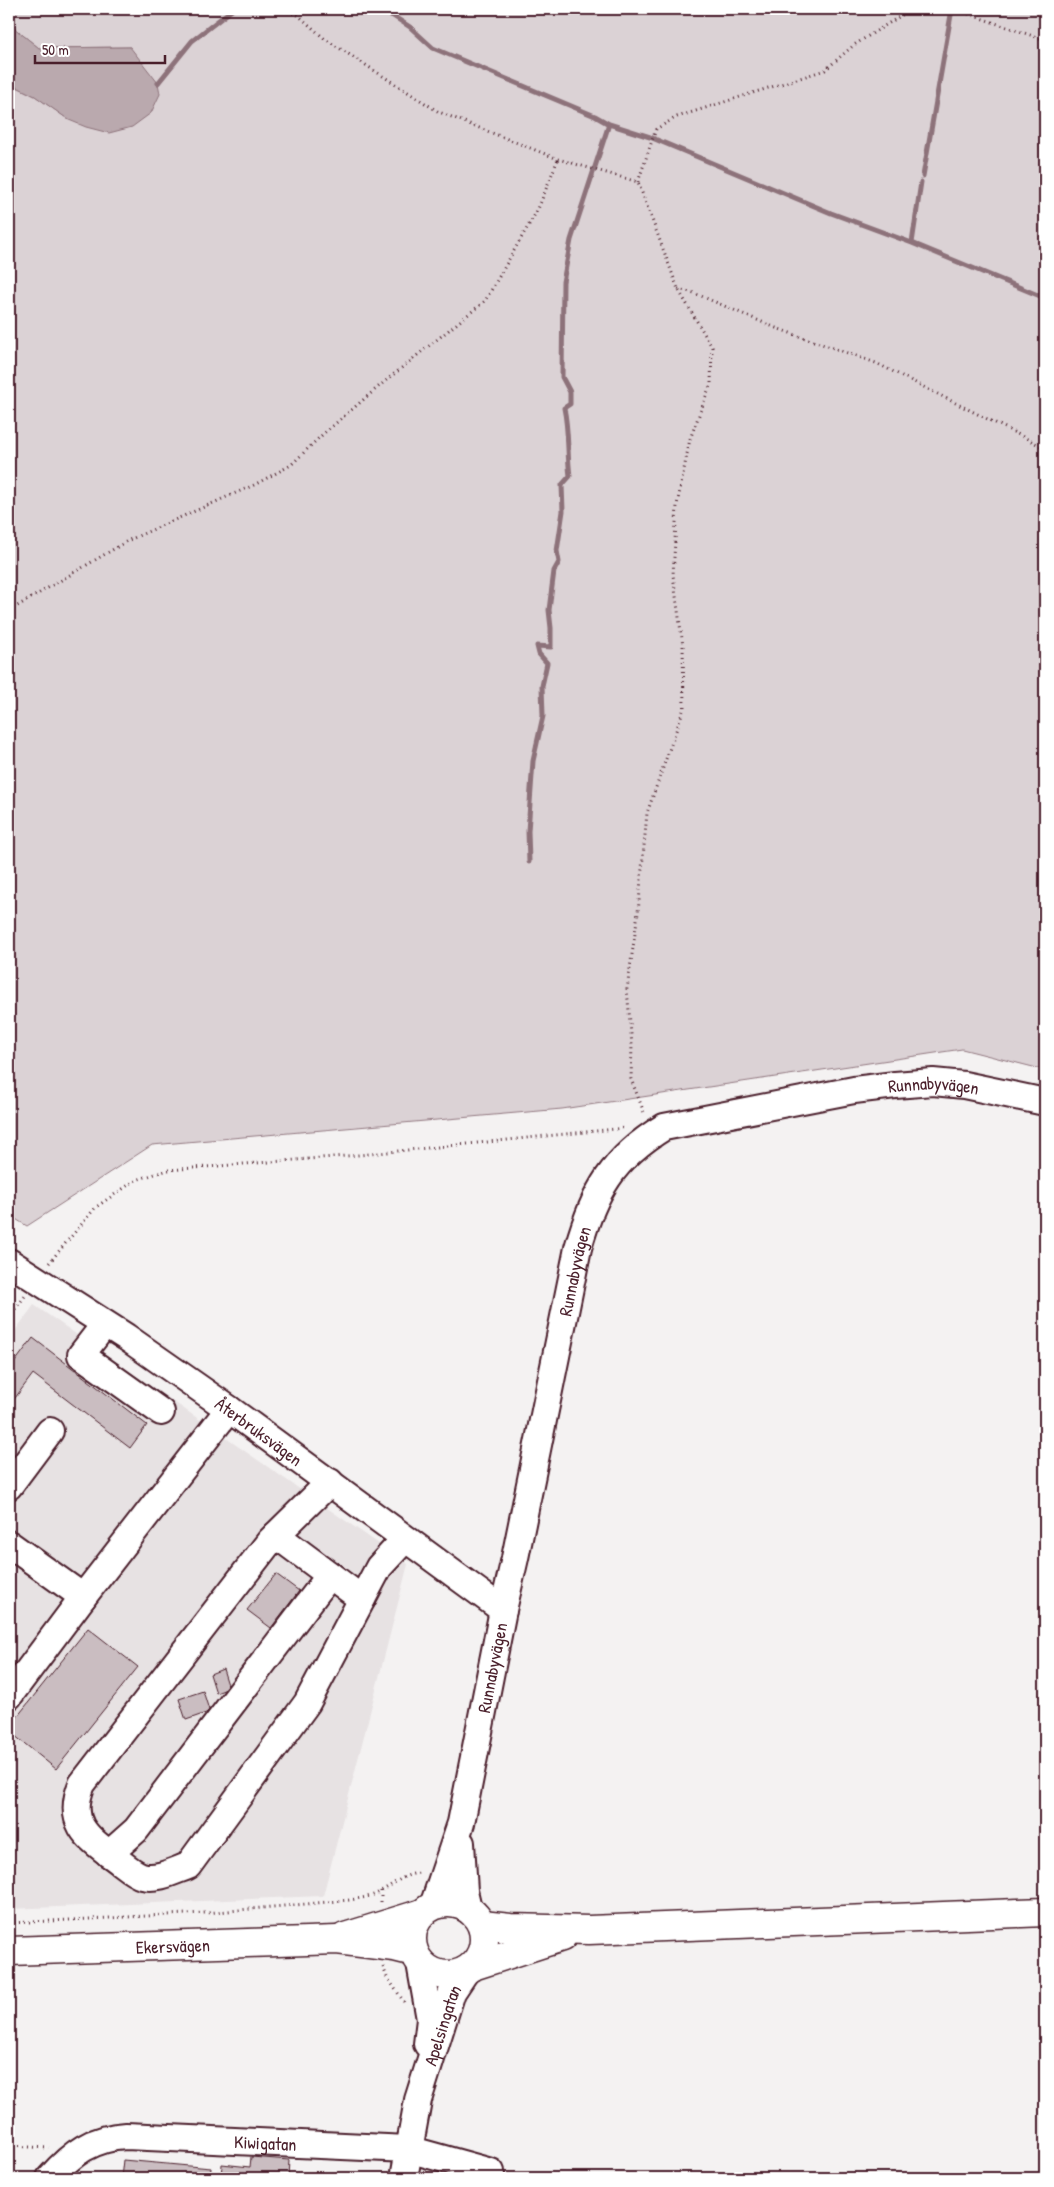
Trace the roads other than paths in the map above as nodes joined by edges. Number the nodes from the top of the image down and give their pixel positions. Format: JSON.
{"nodes":[{"id":1,"x":1045,"y":1102,"type":"edge"},
{"id":2,"x":9,"y":1262,"type":"edge"},
{"id":3,"x":105,"y":1324,"type":"junction"},
{"id":4,"x":229,"y":1409,"type":"junction"},
{"id":5,"x":161,"y":1412,"type":"dead end"},
{"id":6,"x":50,"y":1431,"type":"dead end"},
{"id":7,"x":330,"y":1482,"type":"junction"},
{"id":8,"x":9,"y":1486,"type":"edge"},
{"id":9,"x":276,"y":1535,"type":"junction"},
{"id":10,"x":405,"y":1539,"type":"junction"},
{"id":11,"x":9,"y":1544,"type":"edge"},
{"id":12,"x":330,"y":1575,"type":"junction"},
{"id":13,"x":82,"y":1597,"type":"junction"},
{"id":14,"x":362,"y":1599,"type":"junction"},
{"id":15,"x":502,"y":1610,"type":"junction"},
{"id":16,"x":9,"y":1696,"type":"edge"},
{"id":17,"x":461,"y":1822,"type":"junction"},
{"id":18,"x":109,"y":1854,"type":"junction"},
{"id":19,"x":428,"y":1909,"type":"junction"},
{"id":20,"x":1045,"y":1912,"type":"edge"},
{"id":21,"x":475,"y":1916,"type":"junction"},
{"id":22,"x":589,"y":1930,"type":"junction"},
{"id":23,"x":382,"y":1936,"type":"junction"},
{"id":24,"x":9,"y":1951,"type":"edge"},
{"id":25,"x":417,"y":1958,"type":"junction"},
{"id":26,"x":469,"y":1968,"type":"junction"},
{"id":27,"x":424,"y":2082,"type":"junction"},
{"id":28,"x":408,"y":2149,"type":"junction"},
{"id":29,"x":491,"y":2172,"type":"dead end"},
{"id":30,"x":50,"y":2178,"type":"edge"},
{"id":31,"x":404,"y":2178,"type":"edge"}],
"edges":[{"from":1,"to":15,"type":"street","name":"Runnabyvägen"},
{"from":2,"to":3,"type":"street","name":"Återbruksvägen"},
{"from":3,"to":4,"type":"street","name":"Återbruksvägen"},
{"from":3,"to":5,"type":"street"},
{"from":4,"to":7,"type":"street","name":"Återbruksvägen"},
{"from":4,"to":13,"type":"street"},
{"from":6,"to":8,"type":"street"},
{"from":7,"to":9,"type":"street"},
{"from":7,"to":10,"type":"street","name":"Återbruksvägen"},
{"from":9,"to":12,"type":"street"},
{"from":9,"to":18,"type":"street"},
{"from":10,"to":14,"type":"street"},
{"from":10,"to":15,"type":"street","name":"Återbruksvägen"},
{"from":11,"to":13,"type":"street"},
{"from":12,"to":14,"type":"street"},
{"from":12,"to":18,"type":"street"},
{"from":13,"to":16,"type":"street"},
{"from":14,"to":18,"type":"street"},
{"from":15,"to":17,"type":"street","name":"Runnabyvägen"},
{"from":17,"to":19,"type":"street","name":"Runnabyvägen"},
{"from":17,"to":21,"type":"street","name":"Runnabyvägen"},
{"from":19,"to":21,"type":"main road"},
{"from":19,"to":23,"type":"main road","name":"Ekersvägen"},
{"from":19,"to":25,"type":"main road"},
{"from":20,"to":22,"type":"main road"},
{"from":21,"to":22,"type":"main road"},
{"from":21,"to":26,"type":"main road"},
{"from":22,"to":26,"type":"main road"},
{"from":23,"to":24,"type":"main road","name":"Ekersvägen"},
{"from":23,"to":25,"type":"main road","name":"Ekersvägen"},
{"from":25,"to":26,"type":"main road"},
{"from":25,"to":27,"type":"street","name":"Apelsingatan"},
{"from":26,"to":27,"type":"street","name":"Apelsingatan"},
{"from":27,"to":28,"type":"street","name":"Apelsingatan"},
{"from":28,"to":29,"type":"street","name":"Kiwigatan"},
{"from":28,"to":30,"type":"street","name":"Kiwigatan"},
{"from":28,"to":31,"type":"street","name":"Apelsingatan"}]}
